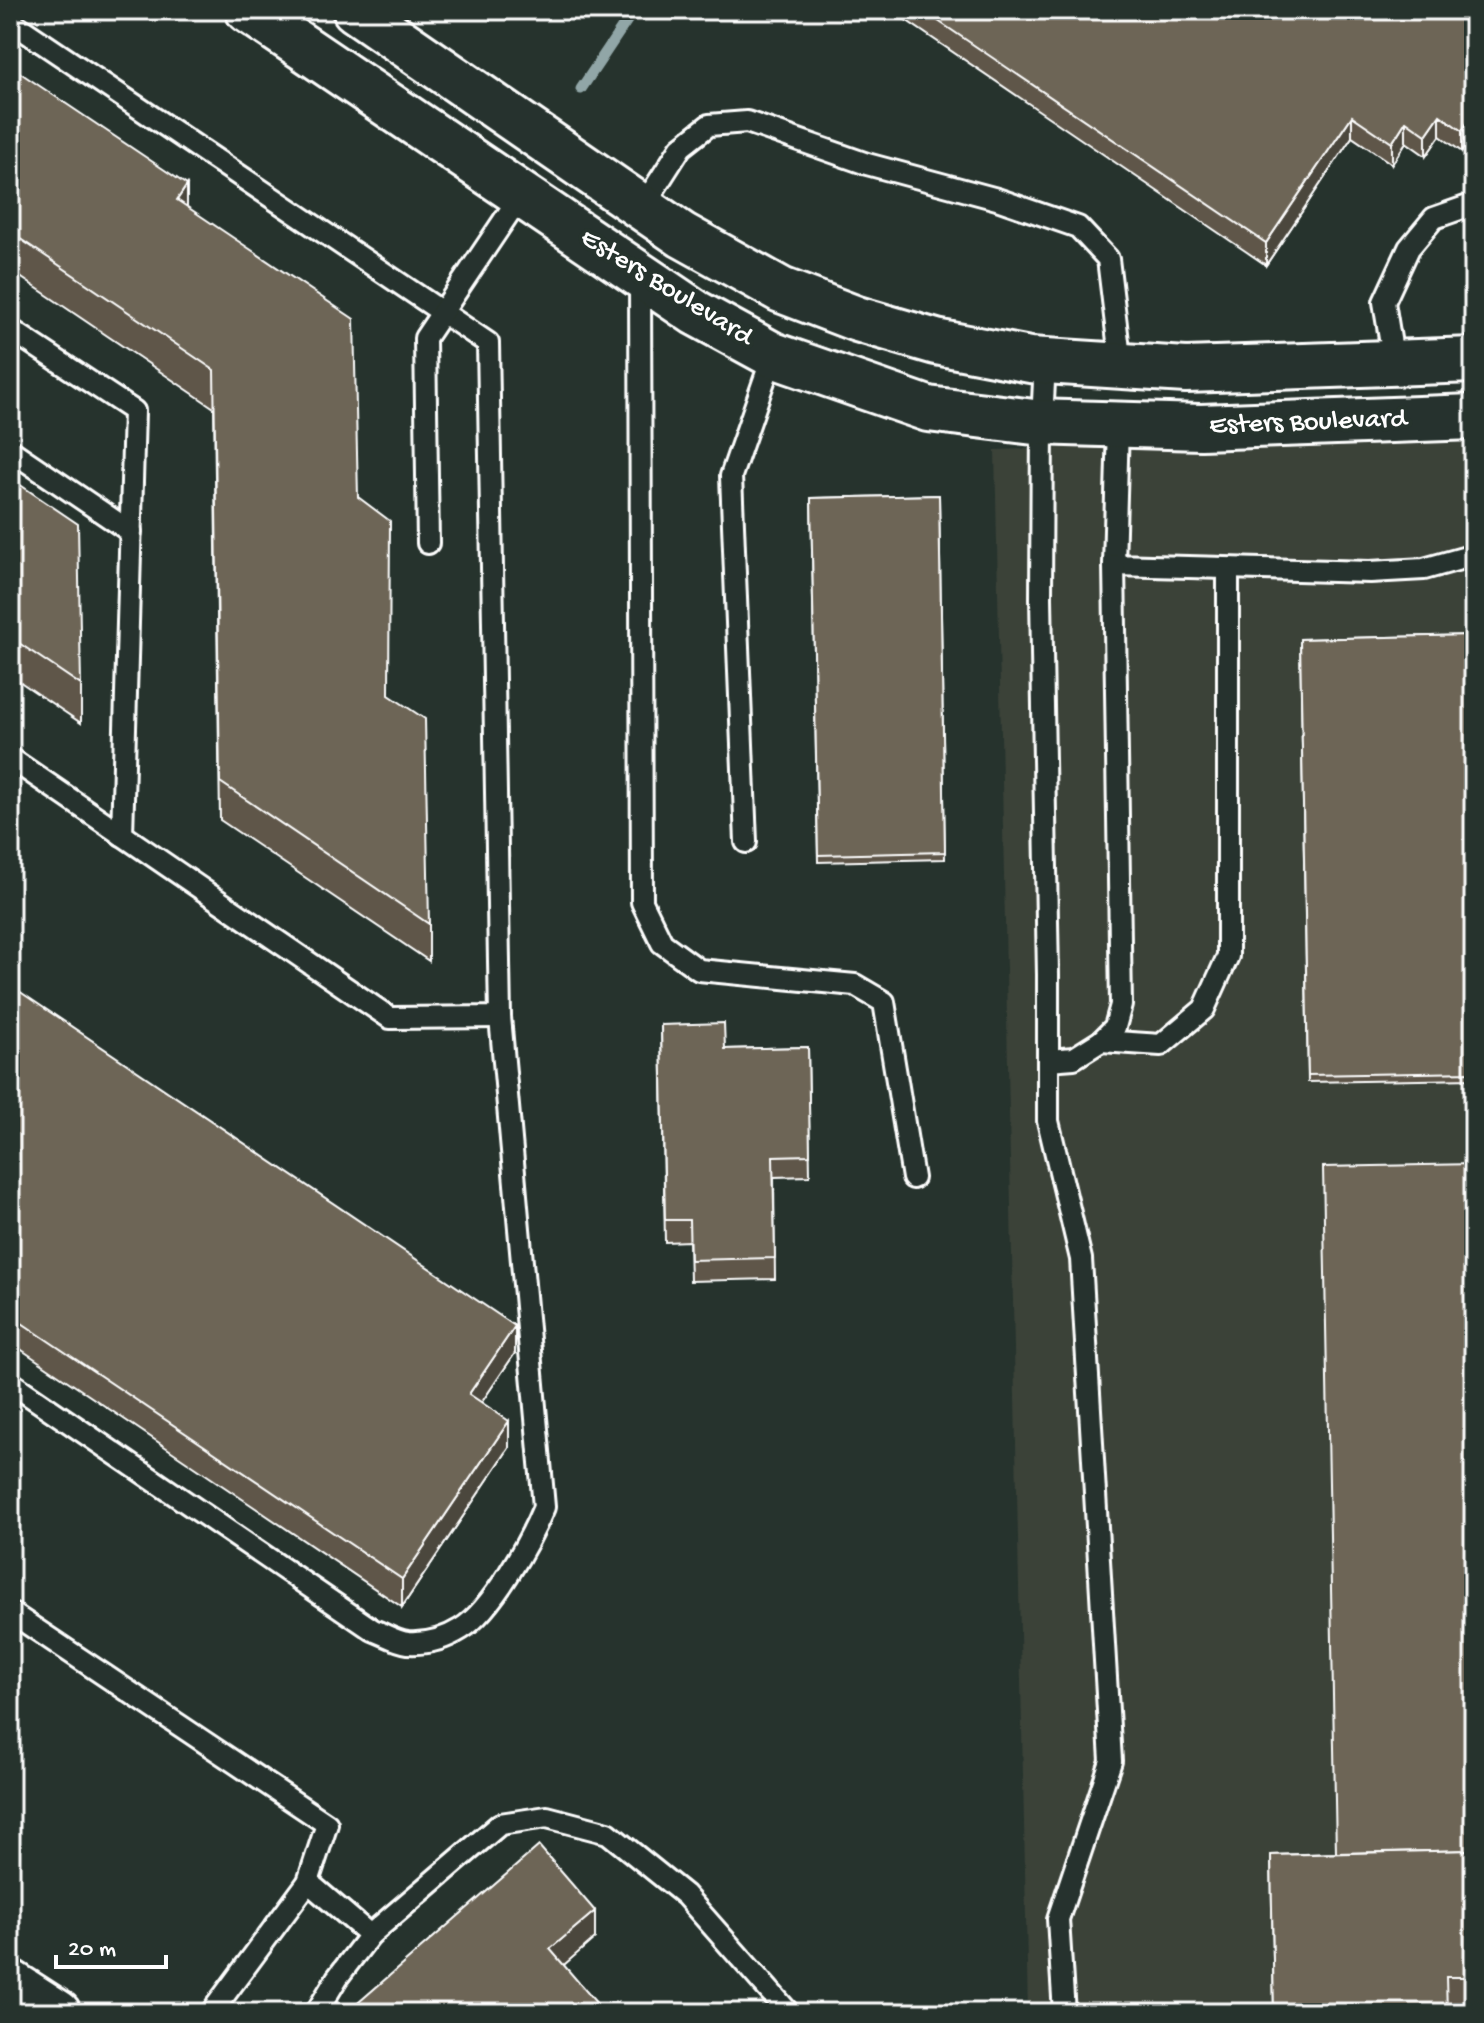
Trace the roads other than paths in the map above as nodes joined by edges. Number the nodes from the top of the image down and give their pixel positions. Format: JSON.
{"nodes":[{"id":1,"x":248,"y":10,"type":"edge"},
{"id":2,"x":355,"y":10,"type":"edge"},
{"id":3,"x":10,"y":21,"type":"edge"},
{"id":4,"x":521,"y":195,"type":"junction"},
{"id":5,"x":1474,"y":204,"type":"edge"},
{"id":6,"x":642,"y":208,"type":"junction"},
{"id":7,"x":640,"y":276,"type":"junction"},
{"id":8,"x":444,"y":313,"type":"junction"},
{"id":9,"x":10,"y":329,"type":"edge"},
{"id":10,"x":773,"y":355,"type":"junction"},
{"id":11,"x":1474,"y":360,"type":"edge"},
{"id":12,"x":1045,"y":361,"type":"junction"},
{"id":13,"x":1394,"y":363,"type":"junction"},
{"id":14,"x":1121,"y":366,"type":"junction"},
{"id":15,"x":1474,"y":417,"type":"edge"},
{"id":16,"x":1042,"y":422,"type":"junction"},
{"id":17,"x":1118,"y":425,"type":"junction"},
{"id":18,"x":10,"y":450,"type":"edge"},
{"id":19,"x":131,"y":532,"type":"junction"},
{"id":20,"x":428,"y":543,"type":"dead end"},
{"id":21,"x":1474,"y":555,"type":"edge"},
{"id":22,"x":1114,"y":565,"type":"junction"},
{"id":23,"x":1228,"y":569,"type":"junction"},
{"id":24,"x":10,"y":758,"type":"edge"},
{"id":25,"x":122,"y":835,"type":"junction"},
{"id":26,"x":746,"y":842,"type":"dead end"},
{"id":27,"x":500,"y":1017,"type":"junction"},
{"id":28,"x":1101,"y":1041,"type":"junction"},
{"id":29,"x":1048,"y":1060,"type":"junction"},
{"id":30,"x":913,"y":1178,"type":"dead end"},
{"id":31,"x":10,"y":1382,"type":"edge"},
{"id":32,"x":10,"y":1612,"type":"edge"},
{"id":33,"x":308,"y":1882,"type":"junction"},
{"id":34,"x":370,"y":1935,"type":"junction"},
{"id":35,"x":10,"y":1982,"type":"edge"},
{"id":36,"x":58,"y":2013,"type":"edge"},
{"id":37,"x":211,"y":2013,"type":"edge"},
{"id":38,"x":316,"y":2013,"type":"edge"},
{"id":39,"x":789,"y":2013,"type":"edge"},
{"id":40,"x":1064,"y":2013,"type":"edge"}],
"edges":[{"from":1,"to":4,"type":"main road","name":"Esters Boulevard"},
{"from":2,"to":6,"type":"main road","name":"Esters Boulevard"},
{"from":3,"to":8,"type":"lane"},
{"from":4,"to":7,"type":"main road","name":"Esters Boulevard"},
{"from":4,"to":8,"type":"lane"},
{"from":5,"to":13,"type":"lane"},
{"from":6,"to":12,"type":"main road","name":"Esters Boulevard"},
{"from":6,"to":14,"type":"lane"},
{"from":7,"to":10,"type":"main road","name":"Esters Boulevard"},
{"from":7,"to":30,"type":"lane"},
{"from":8,"to":20,"type":"lane"},
{"from":8,"to":27,"type":"lane"},
{"from":9,"to":19,"type":"lane"},
{"from":10,"to":16,"type":"main road","name":"Esters Boulevard"},
{"from":10,"to":26,"type":"lane"},
{"from":11,"to":13,"type":"main road","name":"Esters Boulevard"},
{"from":12,"to":14,"type":"main road","name":"Esters Boulevard"},
{"from":12,"to":16,"type":"lane"},
{"from":13,"to":14,"type":"main road","name":"Esters Boulevard"},
{"from":14,"to":17,"type":"main road"},
{"from":15,"to":17,"type":"main road","name":"Esters Boulevard"},
{"from":16,"to":17,"type":"main road","name":"Esters Boulevard"},
{"from":16,"to":29,"type":"lane"},
{"from":17,"to":22,"type":"lane"},
{"from":18,"to":19,"type":"lane"},
{"from":19,"to":25,"type":"lane"},
{"from":21,"to":23,"type":"lane"},
{"from":22,"to":23,"type":"lane"},
{"from":22,"to":28,"type":"lane"},
{"from":23,"to":28,"type":"lane"},
{"from":24,"to":25,"type":"lane"},
{"from":25,"to":27,"type":"lane"},
{"from":27,"to":31,"type":"lane"},
{"from":28,"to":29,"type":"lane"},
{"from":29,"to":40,"type":"lane"},
{"from":32,"to":33,"type":"lane"},
{"from":33,"to":34,"type":"lane"},
{"from":33,"to":37,"type":"lane"},
{"from":34,"to":38,"type":"lane"},
{"from":34,"to":39,"type":"lane"},
{"from":35,"to":36,"type":"main road"}]}
